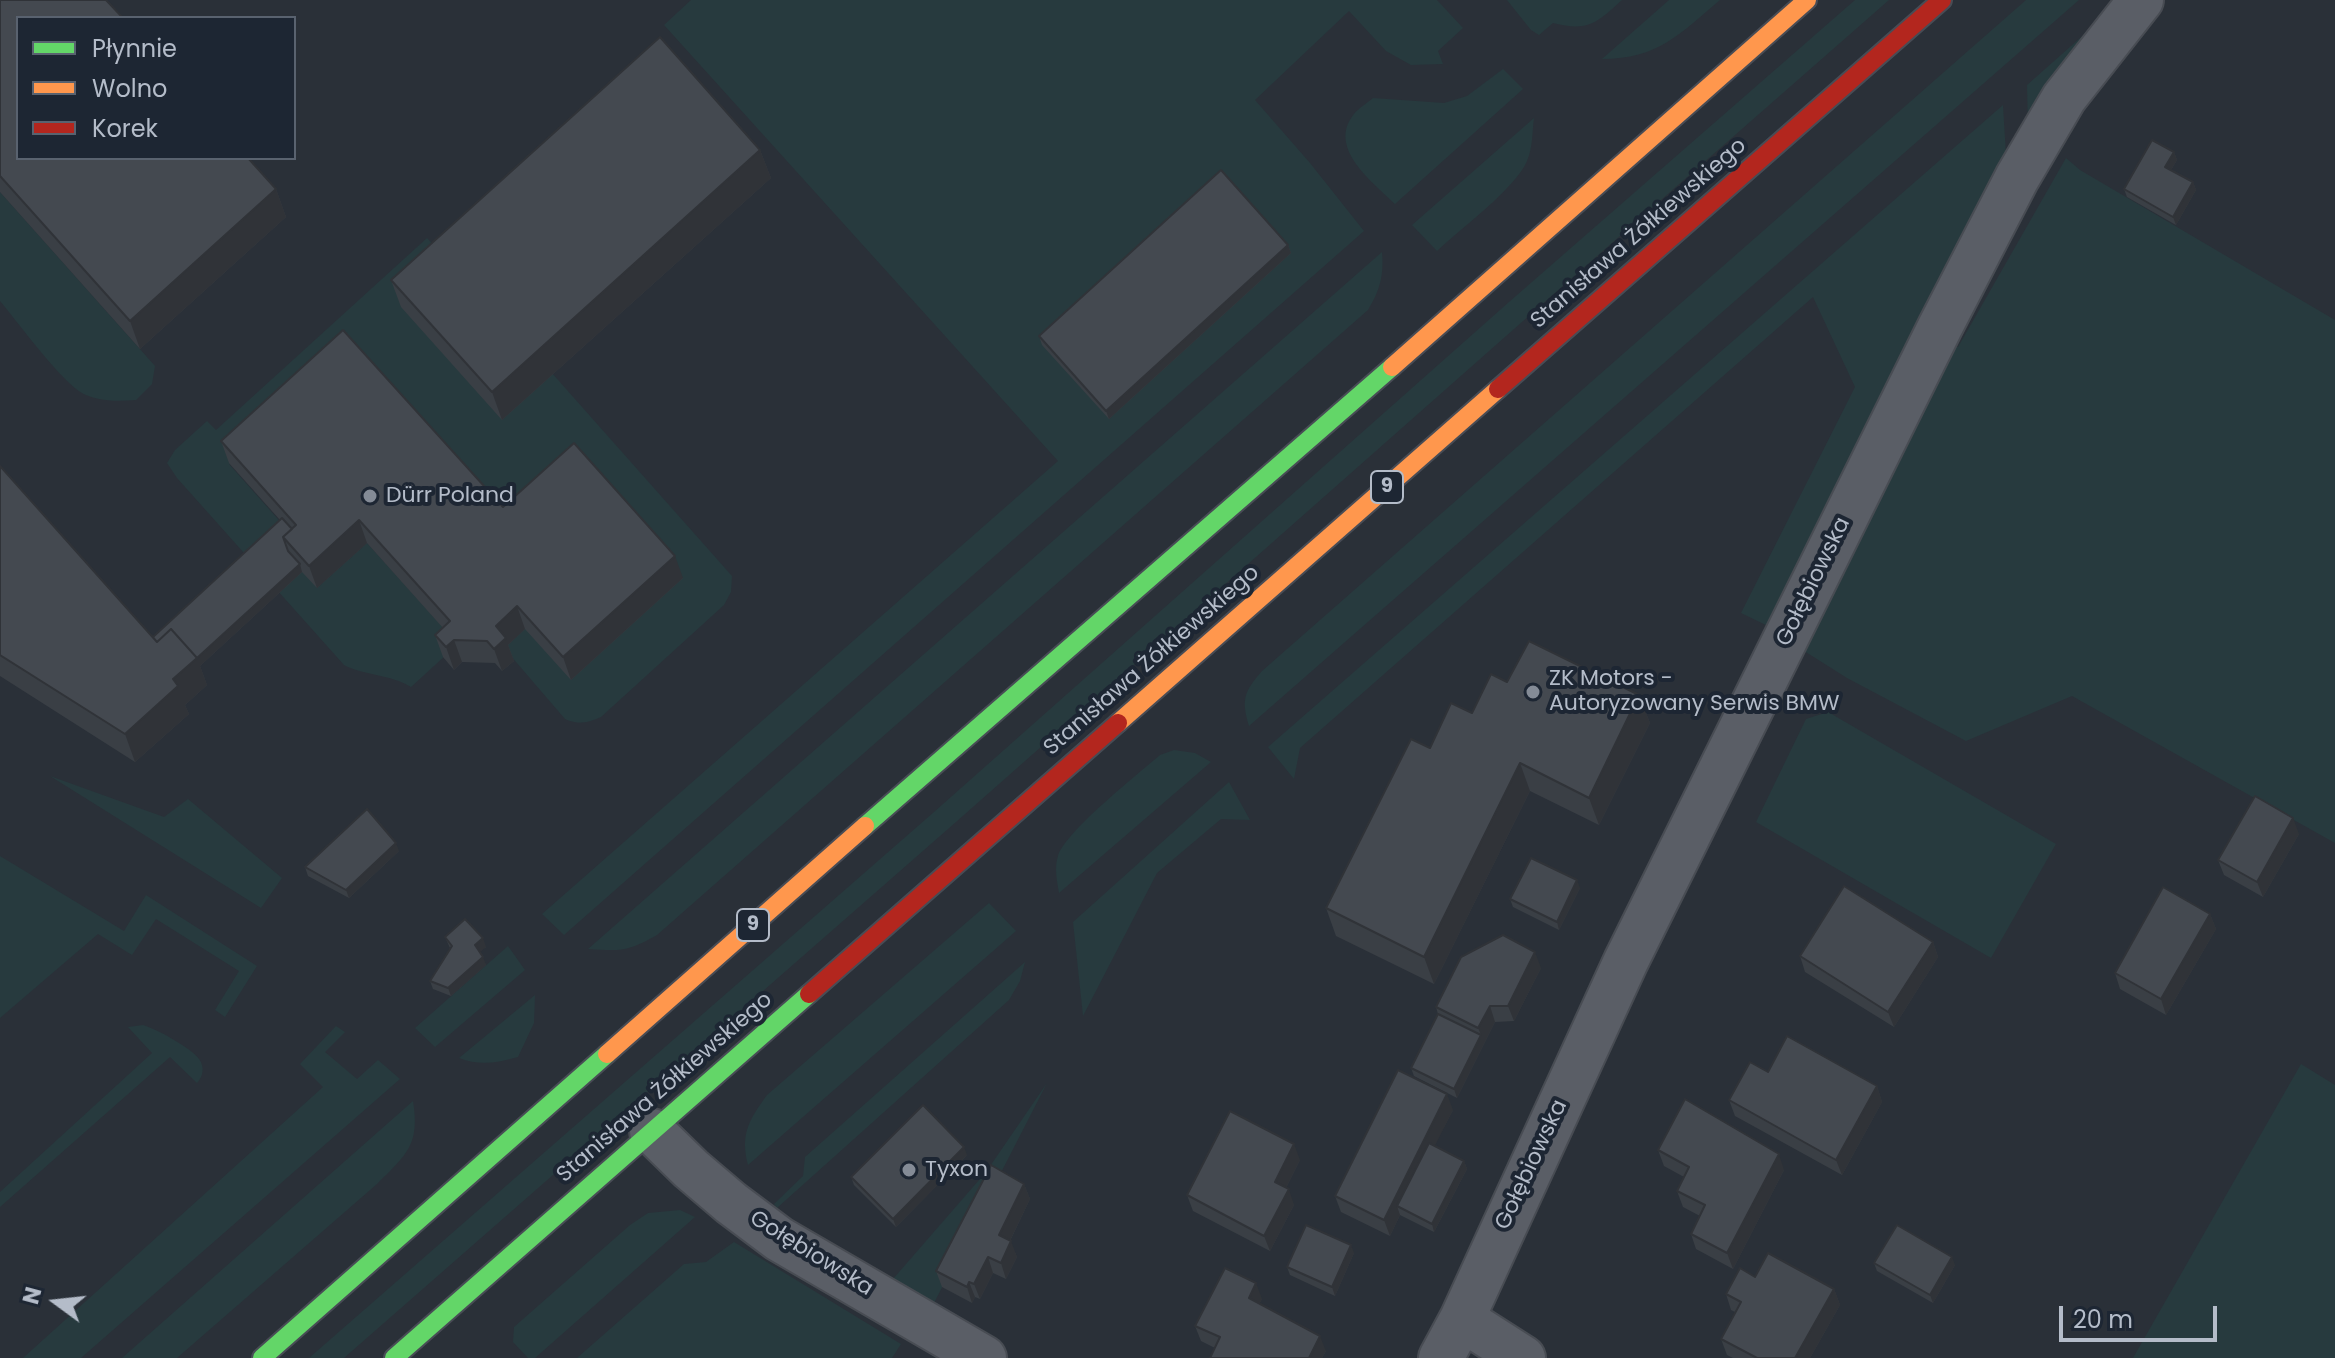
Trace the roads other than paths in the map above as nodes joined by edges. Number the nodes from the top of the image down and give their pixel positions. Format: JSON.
{"nodes":[{"id":1,"x":1807,"y":0,"type":"edge"},
{"id":2,"x":1942,"y":0,"type":"edge"},
{"id":3,"x":2141,"y":0,"type":"edge"},
{"id":4,"x":652,"y":1131,"type":"junction"},
{"id":5,"x":1462,"y":1319,"type":"junction"},
{"id":6,"x":262,"y":1358,"type":"edge"},
{"id":7,"x":394,"y":1358,"type":"edge"},
{"id":8,"x":984,"y":1358,"type":"edge"},
{"id":9,"x":1441,"y":1358,"type":"edge"},
{"id":10,"x":1523,"y":1358,"type":"edge"}],
"edges":[{"from":1,"to":6,"type":"main road","number":"9"},
{"from":2,"to":4,"type":"main road","name":"Stanisława Żółkiewskiego","number":"9"},
{"from":3,"to":5,"type":"street","name":"Gołębiowska"},
{"from":4,"to":7,"type":"main road","name":"Stanisława Żółkiewskiego","number":"9"},
{"from":4,"to":8,"type":"street","name":"Gołębiowska"},
{"from":5,"to":9,"type":"street","name":"Gołębiowska"},
{"from":5,"to":10,"type":"street"}]}
